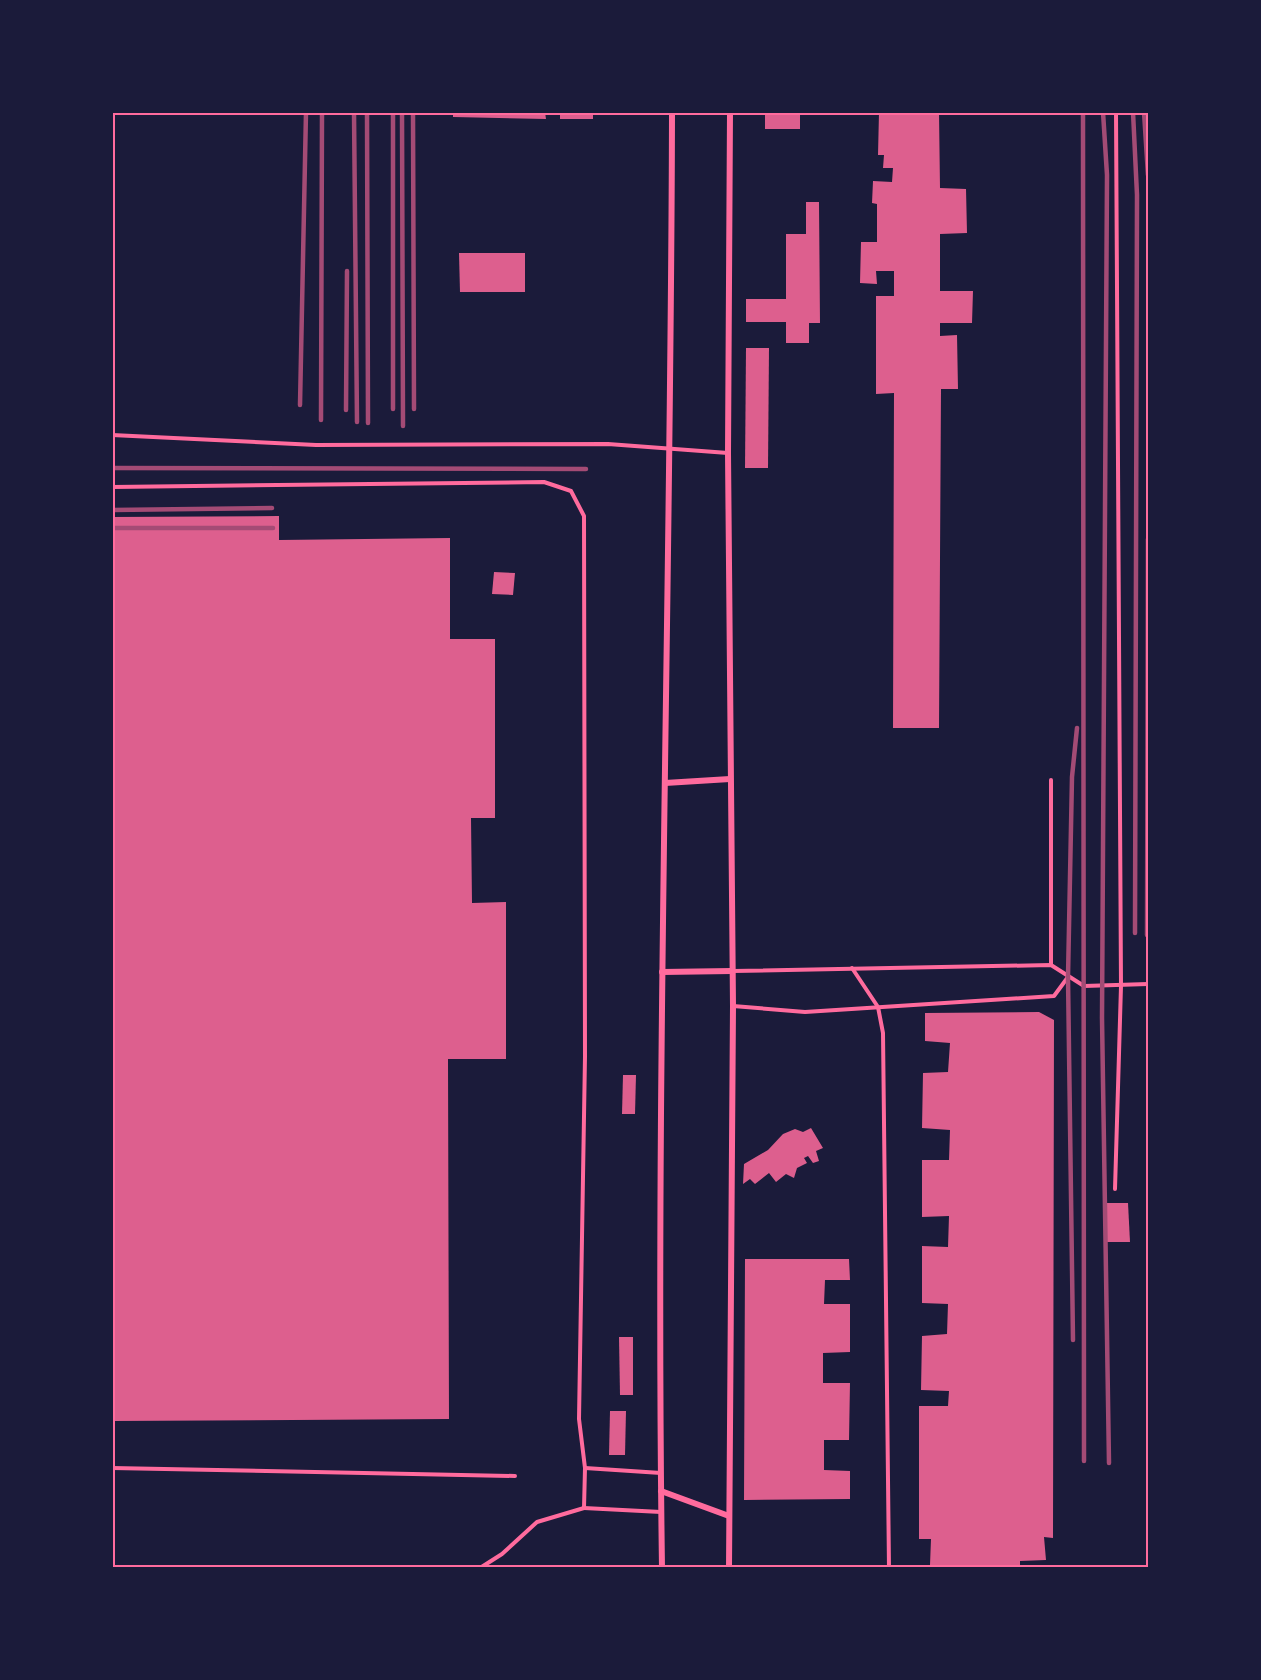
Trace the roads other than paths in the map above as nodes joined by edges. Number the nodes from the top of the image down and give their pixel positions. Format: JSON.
{"nodes":[{"id":1,"x":672,"y":112,"type":"edge"},
{"id":2,"x":730,"y":112,"type":"edge"},
{"id":3,"x":1116,"y":112,"type":"edge"},
{"id":4,"x":112,"y":435,"type":"edge"},
{"id":5,"x":672,"y":447,"type":"junction"},
{"id":6,"x":728,"y":453,"type":"junction"},
{"id":7,"x":112,"y":487,"type":"edge"},
{"id":8,"x":730,"y":779,"type":"junction"},
{"id":9,"x":1051,"y":780,"type":"dead end"},
{"id":10,"x":665,"y":783,"type":"junction"},
{"id":11,"x":1051,"y":965,"type":"junction"},
{"id":12,"x":852,"y":968,"type":"junction"},
{"id":13,"x":732,"y":971,"type":"junction"},
{"id":14,"x":662,"y":972,"type":"junction"},
{"id":15,"x":1068,"y":977,"type":"junction"},
{"id":16,"x":1149,"y":984,"type":"edge"},
{"id":17,"x":1122,"y":986,"type":"junction"},
{"id":18,"x":733,"y":1006,"type":"junction"},
{"id":19,"x":878,"y":1007,"type":"junction"},
{"id":20,"x":1115,"y":1189,"type":"dead end"},
{"id":21,"x":112,"y":1468,"type":"edge"},
{"id":22,"x":585,"y":1468,"type":"junction"},
{"id":23,"x":661,"y":1473,"type":"junction"},
{"id":24,"x":514,"y":1476,"type":"dead end"},
{"id":25,"x":661,"y":1491,"type":"junction"},
{"id":26,"x":584,"y":1508,"type":"junction"},
{"id":27,"x":662,"y":1512,"type":"junction"},
{"id":28,"x":729,"y":1516,"type":"junction"},
{"id":29,"x":480,"y":1568,"type":"edge"},
{"id":30,"x":662,"y":1568,"type":"edge"},
{"id":31,"x":729,"y":1568,"type":"edge"},
{"id":32,"x":890,"y":1568,"type":"edge"}],
"edges":[{"from":1,"to":5,"type":"street"},
{"from":2,"to":6,"type":"street"},
{"from":3,"to":17,"type":"lane"},
{"from":4,"to":5,"type":"lane"},
{"from":5,"to":6,"type":"lane"},
{"from":5,"to":10,"type":"street"},
{"from":6,"to":8,"type":"street"},
{"from":7,"to":22,"type":"lane"},
{"from":8,"to":10,"type":"street"},
{"from":8,"to":13,"type":"street"},
{"from":9,"to":11,"type":"lane"},
{"from":10,"to":14,"type":"street"},
{"from":11,"to":12,"type":"lane"},
{"from":11,"to":15,"type":"lane"},
{"from":12,"to":13,"type":"lane"},
{"from":12,"to":19,"type":"lane"},
{"from":13,"to":14,"type":"street"},
{"from":13,"to":18,"type":"street"},
{"from":14,"to":23,"type":"street"},
{"from":15,"to":17,"type":"lane"},
{"from":15,"to":19,"type":"lane"},
{"from":16,"to":17,"type":"lane"},
{"from":17,"to":20,"type":"lane"},
{"from":18,"to":19,"type":"lane"},
{"from":18,"to":28,"type":"street"},
{"from":19,"to":32,"type":"lane"},
{"from":21,"to":24,"type":"lane"},
{"from":22,"to":23,"type":"lane"},
{"from":22,"to":26,"type":"lane"},
{"from":23,"to":25,"type":"street"},
{"from":25,"to":27,"type":"street"},
{"from":25,"to":28,"type":"street"},
{"from":26,"to":27,"type":"lane"},
{"from":26,"to":29,"type":"lane"},
{"from":27,"to":30,"type":"street"},
{"from":28,"to":31,"type":"street"}]}
